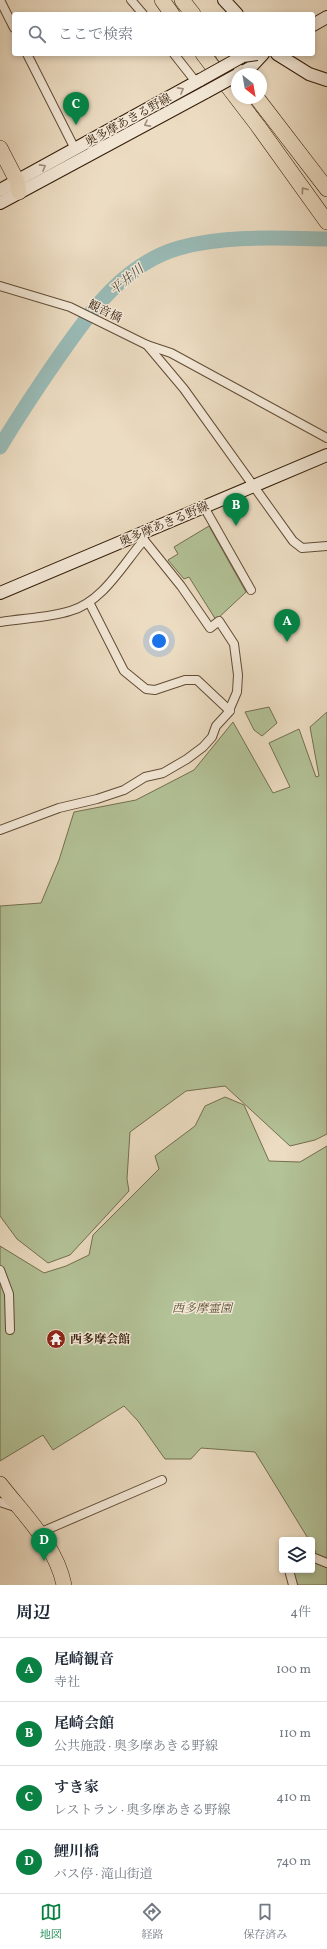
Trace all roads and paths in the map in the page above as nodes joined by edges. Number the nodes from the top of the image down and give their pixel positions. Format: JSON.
{"nodes":[{"id":1,"x":0,"y":0,"type":"edge"},
{"id":2,"x":131,"y":0,"type":"edge"},
{"id":3,"x":162,"y":0,"type":"edge"},
{"id":4,"x":182,"y":0,"type":"edge"},
{"id":5,"x":224,"y":0,"type":"edge"},
{"id":6,"x":141,"y":12,"type":"edge"},
{"id":7,"x":171,"y":12,"type":"edge"},
{"id":8,"x":191,"y":12,"type":"edge"},
{"id":9,"x":235,"y":12,"type":"edge"},
{"id":10,"x":327,"y":17,"type":"edge"},
{"id":11,"x":12,"y":24,"type":"edge"},
{"id":12,"x":315,"y":24,"type":"edge"},
{"id":13,"x":28,"y":56,"type":"edge"},
{"id":14,"x":176,"y":56,"type":"edge"},
{"id":15,"x":205,"y":56,"type":"edge"},
{"id":16,"x":224,"y":56,"type":"edge"},
{"id":17,"x":243,"y":56,"type":"edge"},
{"id":18,"x":261,"y":56,"type":"edge"},
{"id":19,"x":280,"y":56,"type":"edge"},
{"id":20,"x":234,"y":68,"type":"edge"},
{"id":21,"x":250,"y":68,"type":"edge"},
{"id":22,"x":231,"y":78,"type":"edge"},
{"id":23,"x":327,"y":80,"type":"edge"},
{"id":24,"x":198,"y":81,"type":"junction"},
{"id":25,"x":262,"y":104,"type":"edge"},
{"id":26,"x":0,"y":148,"type":"edge"},
{"id":27,"x":75,"y":149,"type":"junction"},
{"id":28,"x":0,"y":169,"type":"edge"},
{"id":29,"x":11,"y":187,"type":"edge"},
{"id":30,"x":327,"y":189,"type":"edge"},
{"id":31,"x":0,"y":203,"type":"edge"},
{"id":32,"x":327,"y":222,"type":"edge"},
{"id":33,"x":0,"y":286,"type":"edge"},
{"id":34,"x":147,"y":345,"type":"junction"},
{"id":35,"x":327,"y":438,"type":"edge"},
{"id":36,"x":327,"y":454,"type":"edge"},
{"id":37,"x":253,"y":486,"type":"junction"},
{"id":38,"x":204,"y":507,"type":"junction"},
{"id":39,"x":143,"y":536,"type":"junction"},
{"id":40,"x":327,"y":546,"type":"edge"},
{"id":41,"x":251,"y":590,"type":"dead end"},
{"id":42,"x":0,"y":593,"type":"edge"},
{"id":43,"x":89,"y":602,"type":"junction"},
{"id":44,"x":0,"y":622,"type":"edge"},
{"id":45,"x":230,"y":711,"type":"junction"},
{"id":46,"x":0,"y":830,"type":"edge"},
{"id":47,"x":0,"y":1270,"type":"edge"},
{"id":48,"x":10,"y":1330,"type":"dead end"},
{"id":49,"x":162,"y":1480,"type":"dead end"},
{"id":50,"x":0,"y":1484,"type":"edge"},
{"id":51,"x":0,"y":1502,"type":"edge"},
{"id":52,"x":19,"y":1508,"type":"junction"},
{"id":53,"x":39,"y":1533,"type":"junction"},
{"id":54,"x":315,"y":1558,"type":"edge"},
{"id":55,"x":327,"y":1563,"type":"edge"},
{"id":56,"x":290,"y":1573,"type":"edge"},
{"id":57,"x":64,"y":1585,"type":"edge"},
{"id":58,"x":293,"y":1585,"type":"edge"}],
"edges":[{"from":1,"to":11,"type":"street"},
{"from":2,"to":6,"type":"street"},
{"from":3,"to":7,"type":"highway"},
{"from":4,"to":8,"type":"highway"},
{"from":5,"to":9,"type":"main road"},
{"from":10,"to":12,"type":"main road"},
{"from":13,"to":27,"type":"street"},
{"from":14,"to":24,"type":"street"},
{"from":32,"to":15,"type":"highway","one_way":true},
{"from":16,"to":20,"type":"highway"},
{"from":17,"to":24,"type":"main road","name":"奥多摩あきる野線","bridge":true},
{"from":18,"to":21,"type":"main road","name":"奥多摩あきる野線"},
{"from":19,"to":23,"type":"main road"},
{"from":22,"to":29,"type":"main road","name":"奥多摩あきる野線","one_way":true,"bridge":true},
{"from":27,"to":24,"type":"main road","name":"奥多摩あきる野線","one_way":true},
{"from":25,"to":30,"type":"highway"},
{"from":26,"to":29,"type":"highway"},
{"from":29,"to":27,"type":"main road","name":"奥多摩あきる野線","one_way":true},
{"from":28,"to":29,"type":"highway"},
{"from":29,"to":31,"type":"main road","name":"奥多摩あきる野線"},
{"from":33,"to":34,"type":"street","name":"観音橋"},
{"from":34,"to":35,"type":"street","name":"観音橋"},
{"from":34,"to":37,"type":"street"},
{"from":36,"to":37,"type":"main road","name":"奥多摩あきる野線"},
{"from":37,"to":38,"type":"main road","name":"奥多摩あきる野線"},
{"from":37,"to":40,"type":"street"},
{"from":38,"to":39,"type":"main road","name":"奥多摩あきる野線"},
{"from":38,"to":41,"type":"street"},
{"from":39,"to":42,"type":"main road","name":"奥多摩あきる野線"},
{"from":39,"to":43,"type":"street"},
{"from":39,"to":45,"type":"street"},
{"from":43,"to":44,"type":"street"},
{"from":43,"to":45,"type":"street"},
{"from":45,"to":46,"type":"street"},
{"from":47,"to":48,"type":"street"},
{"from":49,"to":53,"type":"street"},
{"from":50,"to":52,"type":"highway"},
{"from":51,"to":52,"type":"street"},
{"from":52,"to":53,"type":"highway"},
{"from":53,"to":57,"type":"highway"},
{"from":54,"to":55,"type":"street"},
{"from":56,"to":58,"type":"street"}]}
